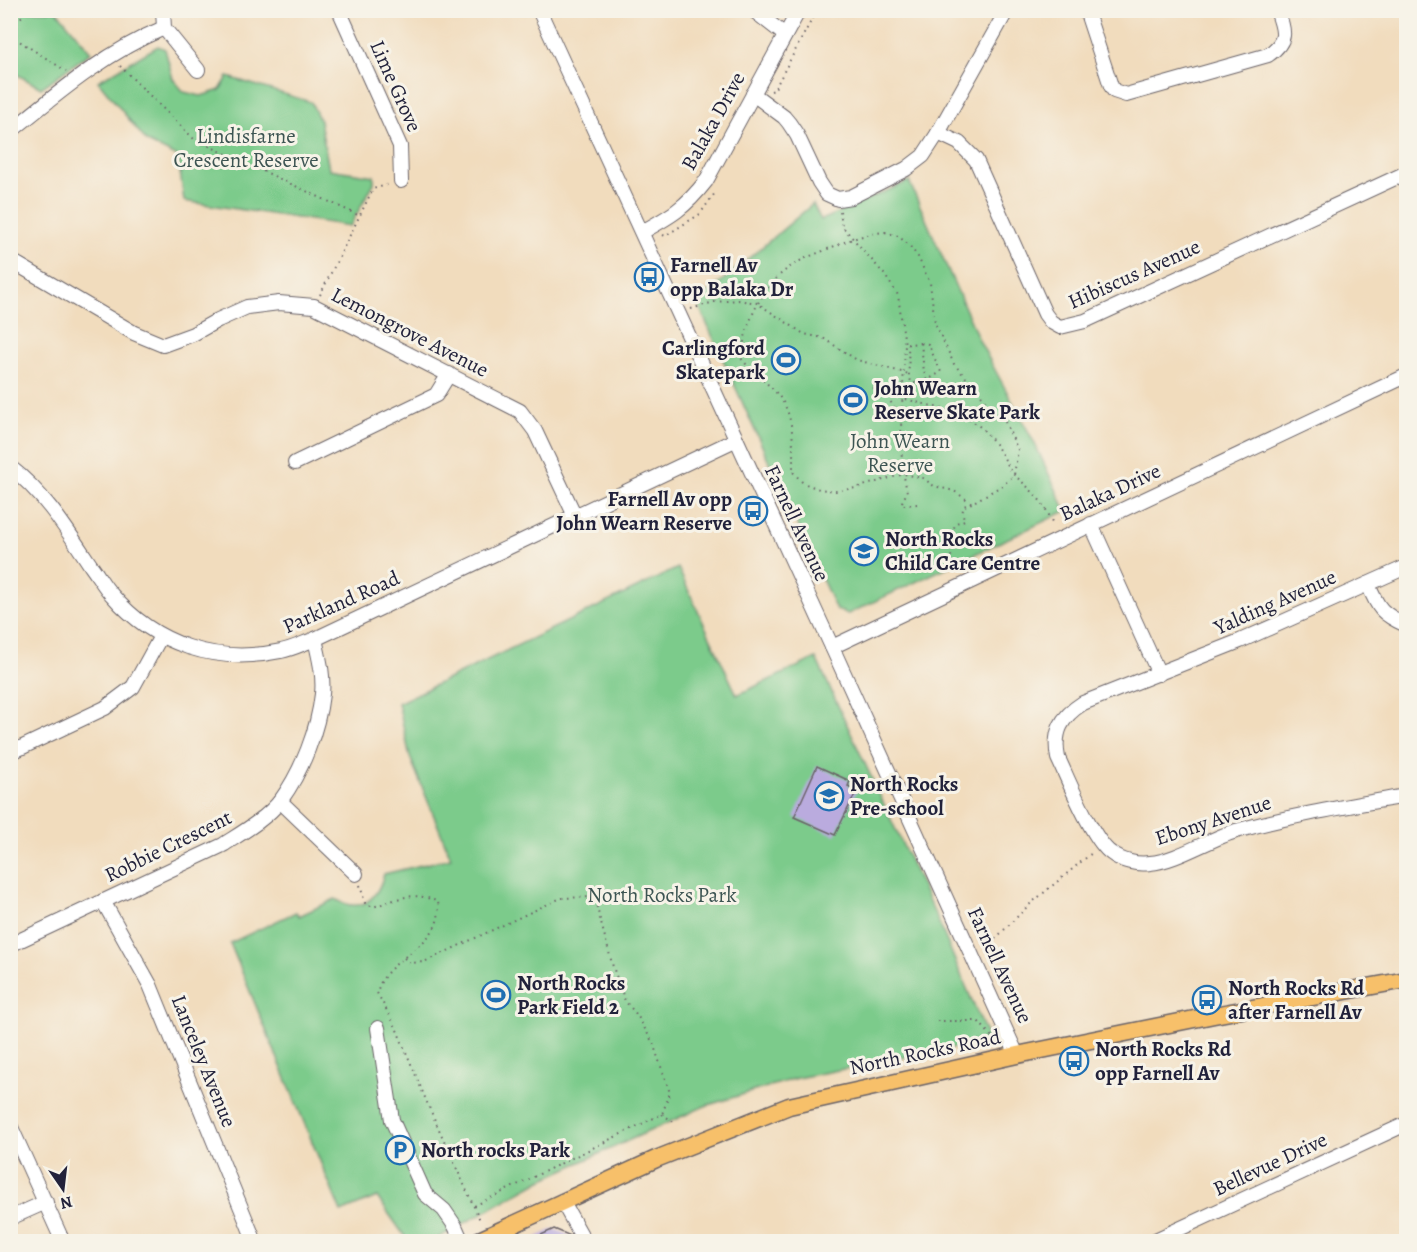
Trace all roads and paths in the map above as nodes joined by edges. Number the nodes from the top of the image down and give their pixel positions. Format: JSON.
{"nodes":[{"id":1,"x":25,"y":10,"type":"edge"},
{"id":2,"x":163,"y":10,"type":"edge"},
{"id":3,"x":339,"y":10,"type":"edge"},
{"id":4,"x":538,"y":10,"type":"edge"},
{"id":5,"x":753,"y":10,"type":"edge"},
{"id":6,"x":799,"y":10,"type":"edge"},
{"id":7,"x":1007,"y":10,"type":"edge"},
{"id":8,"x":1086,"y":10,"type":"edge"},
{"id":9,"x":1277,"y":10,"type":"edge"},
{"id":10,"x":10,"y":23,"type":"edge"},
{"id":11,"x":164,"y":28,"type":"junction"},
{"id":12,"x":10,"y":35,"type":"edge"},
{"id":13,"x":785,"y":35,"type":"junction"},
{"id":14,"x":107,"y":58,"type":"junction"},
{"id":15,"x":198,"y":70,"type":"dead end"},
{"id":16,"x":76,"y":78,"type":"junction"},
{"id":17,"x":753,"y":94,"type":"junction"},
{"id":18,"x":10,"y":132,"type":"edge"},
{"id":19,"x":939,"y":133,"type":"junction"},
{"id":20,"x":1407,"y":172,"type":"edge"},
{"id":21,"x":401,"y":181,"type":"joint"},
{"id":22,"x":838,"y":199,"type":"junction"},
{"id":23,"x":360,"y":216,"type":"junction"},
{"id":24,"x":642,"y":232,"type":"junction"},
{"id":25,"x":853,"y":238,"type":"junction"},
{"id":26,"x":10,"y":260,"type":"edge"},
{"id":27,"x":758,"y":303,"type":"junction"},
{"id":28,"x":314,"y":306,"type":"junction"},
{"id":29,"x":679,"y":314,"type":"junction"},
{"id":30,"x":921,"y":343,"type":"junction"},
{"id":31,"x":907,"y":347,"type":"junction"},
{"id":32,"x":915,"y":366,"type":"dead end"},
{"id":33,"x":909,"y":368,"type":"junction"},
{"id":34,"x":904,"y":373,"type":"junction"},
{"id":35,"x":449,"y":374,"type":"junction"},
{"id":36,"x":909,"y":374,"type":"junction"},
{"id":37,"x":1407,"y":376,"type":"edge"},
{"id":38,"x":927,"y":380,"type":"junction"},
{"id":39,"x":873,"y":389,"type":"dead end"},
{"id":40,"x":884,"y":392,"type":"junction"},
{"id":41,"x":903,"y":397,"type":"junction"},
{"id":42,"x":902,"y":425,"type":"junction"},
{"id":43,"x":735,"y":440,"type":"junction"},
{"id":44,"x":295,"y":464,"type":"dead end"},
{"id":45,"x":10,"y":467,"type":"edge"},
{"id":46,"x":904,"y":474,"type":"junction"},
{"id":47,"x":1014,"y":475,"type":"junction"},
{"id":48,"x":972,"y":503,"type":"junction"},
{"id":49,"x":918,"y":504,"type":"dead end"},
{"id":50,"x":575,"y":516,"type":"junction"},
{"id":51,"x":1052,"y":522,"type":"dead end"},
{"id":52,"x":1091,"y":524,"type":"junction"},
{"id":53,"x":1407,"y":567,"type":"edge"},
{"id":54,"x":959,"y":573,"type":"dead end"},
{"id":55,"x":1368,"y":584,"type":"junction"},
{"id":56,"x":1407,"y":626,"type":"edge"},
{"id":57,"x":161,"y":636,"type":"junction"},
{"id":58,"x":315,"y":639,"type":"junction"},
{"id":59,"x":832,"y":647,"type":"junction"},
{"id":60,"x":1159,"y":674,"type":"junction"},
{"id":61,"x":10,"y":753,"type":"edge"},
{"id":62,"x":1407,"y":796,"type":"edge"},
{"id":63,"x":280,"y":801,"type":"junction"},
{"id":64,"x":1102,"y":845,"type":"junction"},
{"id":65,"x":356,"y":874,"type":"joint"},
{"id":66,"x":104,"y":901,"type":"junction"},
{"id":67,"x":10,"y":945,"type":"edge"},
{"id":68,"x":987,"y":947,"type":"dead end"},
{"id":69,"x":404,"y":958,"type":"junction"},
{"id":70,"x":1407,"y":980,"type":"edge"},
{"id":71,"x":937,"y":1021,"type":"dead end"},
{"id":72,"x":378,"y":1028,"type":"dead end"},
{"id":73,"x":994,"y":1039,"type":"dead end"},
{"id":74,"x":1017,"y":1055,"type":"junction"},
{"id":75,"x":662,"y":1114,"type":"junction"},
{"id":76,"x":677,"y":1124,"type":"dead end"},
{"id":77,"x":1407,"y":1124,"type":"edge"},
{"id":78,"x":10,"y":1125,"type":"edge"},
{"id":79,"x":46,"y":1202,"type":"junction"},
{"id":80,"x":562,"y":1202,"type":"junction"},
{"id":81,"x":474,"y":1206,"type":"junction"},
{"id":82,"x":10,"y":1218,"type":"edge"},
{"id":83,"x":480,"y":1220,"type":"dead end"},
{"id":84,"x":63,"y":1242,"type":"edge"},
{"id":85,"x":255,"y":1242,"type":"edge"},
{"id":86,"x":462,"y":1242,"type":"edge"},
{"id":87,"x":475,"y":1242,"type":"edge"},
{"id":88,"x":585,"y":1242,"type":"edge"},
{"id":89,"x":1151,"y":1242,"type":"edge"}],
"edges":[{"from":1,"to":10,"type":"path"},
{"from":2,"to":11,"type":"street"},
{"from":3,"to":21,"type":"street","name":"Lime Grove"},
{"from":4,"to":24,"type":"street","name":"Farnell Avenue"},
{"from":5,"to":13,"type":"street"},
{"from":6,"to":13,"type":"street","name":"Balaka Drive"},
{"from":7,"to":19,"type":"street"},
{"from":8,"to":9,"type":"street"},
{"from":11,"to":14,"type":"street"},
{"from":11,"to":15,"type":"street"},
{"from":12,"to":16,"type":"path"},
{"from":13,"to":17,"type":"street","name":"Balaka Drive"},
{"from":14,"to":16,"type":"street"},
{"from":14,"to":23,"type":"path"},
{"from":16,"to":18,"type":"street"},
{"from":17,"to":22,"type":"street"},
{"from":17,"to":24,"type":"street","name":"Balaka Drive"},
{"from":19,"to":20,"type":"street","name":"Hibiscus Avenue"},
{"from":19,"to":22,"type":"street"},
{"from":21,"to":23,"type":"path"},
{"from":22,"to":25,"type":"path"},
{"from":23,"to":28,"type":"path"},
{"from":24,"to":29,"type":"street","name":"Farnell Avenue"},
{"from":25,"to":27,"type":"path"},
{"from":25,"to":31,"type":"path"},
{"from":25,"to":47,"type":"path"},
{"from":26,"to":28,"type":"street","name":"Lemongrove Avenue"},
{"from":27,"to":29,"type":"path"},
{"from":27,"to":34,"type":"path"},
{"from":27,"to":46,"type":"path"},
{"from":28,"to":35,"type":"street","name":"Lemongrove Avenue"},
{"from":29,"to":43,"type":"street","name":"Farnell Avenue"},
{"from":30,"to":31,"type":"path"},
{"from":30,"to":38,"type":"path"},
{"from":30,"to":38,"type":"path"},
{"from":31,"to":33,"type":"path"},
{"from":31,"to":34,"type":"path"},
{"from":32,"to":33,"type":"path"},
{"from":33,"to":36,"type":"path"},
{"from":34,"to":36,"type":"path"},
{"from":34,"to":41,"type":"path"},
{"from":35,"to":44,"type":"street"},
{"from":35,"to":50,"type":"street","name":"Lemongrove Avenue"},
{"from":36,"to":38,"type":"path"},
{"from":37,"to":52,"type":"street","name":"Balaka Drive"},
{"from":39,"to":40,"type":"path"},
{"from":40,"to":41,"type":"path"},
{"from":40,"to":42,"type":"path"},
{"from":41,"to":42,"type":"path"},
{"from":41,"to":47,"type":"path"},
{"from":42,"to":46,"type":"path"},
{"from":43,"to":50,"type":"street","name":"Parkland Road"},
{"from":43,"to":59,"type":"street","name":"Farnell Avenue"},
{"from":45,"to":57,"type":"street","name":"Parkland Road"},
{"from":46,"to":48,"type":"path"},
{"from":46,"to":49,"type":"path"},
{"from":47,"to":48,"type":"path"},
{"from":47,"to":51,"type":"path"},
{"from":48,"to":54,"type":"path"},
{"from":50,"to":58,"type":"street","name":"Parkland Road"},
{"from":52,"to":59,"type":"street","name":"Balaka Drive"},
{"from":52,"to":60,"type":"street"},
{"from":53,"to":55,"type":"street","name":"Yalding Avenue"},
{"from":55,"to":56,"type":"street"},
{"from":55,"to":60,"type":"street","name":"Yalding Avenue"},
{"from":57,"to":58,"type":"street","name":"Parkland Road"},
{"from":57,"to":61,"type":"street"},
{"from":58,"to":63,"type":"street","name":"Robbie Crescent"},
{"from":59,"to":74,"type":"street","name":"Farnell Avenue"},
{"from":60,"to":64,"type":"street"},
{"from":62,"to":64,"type":"street","name":"Ebony Avenue"},
{"from":63,"to":65,"type":"street"},
{"from":63,"to":66,"type":"street","name":"Robbie Crescent"},
{"from":64,"to":68,"type":"path"},
{"from":65,"to":69,"type":"path"},
{"from":66,"to":67,"type":"street","name":"Robbie Crescent"},
{"from":66,"to":85,"type":"street","name":"Lanceley Avenue"},
{"from":69,"to":75,"type":"path"},
{"from":69,"to":81,"type":"path"},
{"from":70,"to":74,"type":"main road","name":"North Rocks Road"},
{"from":71,"to":73,"type":"path"},
{"from":72,"to":86,"type":"street"},
{"from":74,"to":80,"type":"main road","name":"North Rocks Road"},
{"from":75,"to":76,"type":"path"},
{"from":75,"to":81,"type":"path"},
{"from":77,"to":89,"type":"street","name":"Bellevue Drive"},
{"from":78,"to":79,"type":"street"},
{"from":79,"to":82,"type":"street"},
{"from":79,"to":84,"type":"street"},
{"from":80,"to":87,"type":"main road","name":"North Rocks Road"},
{"from":80,"to":88,"type":"street"},
{"from":81,"to":83,"type":"path"}]}
